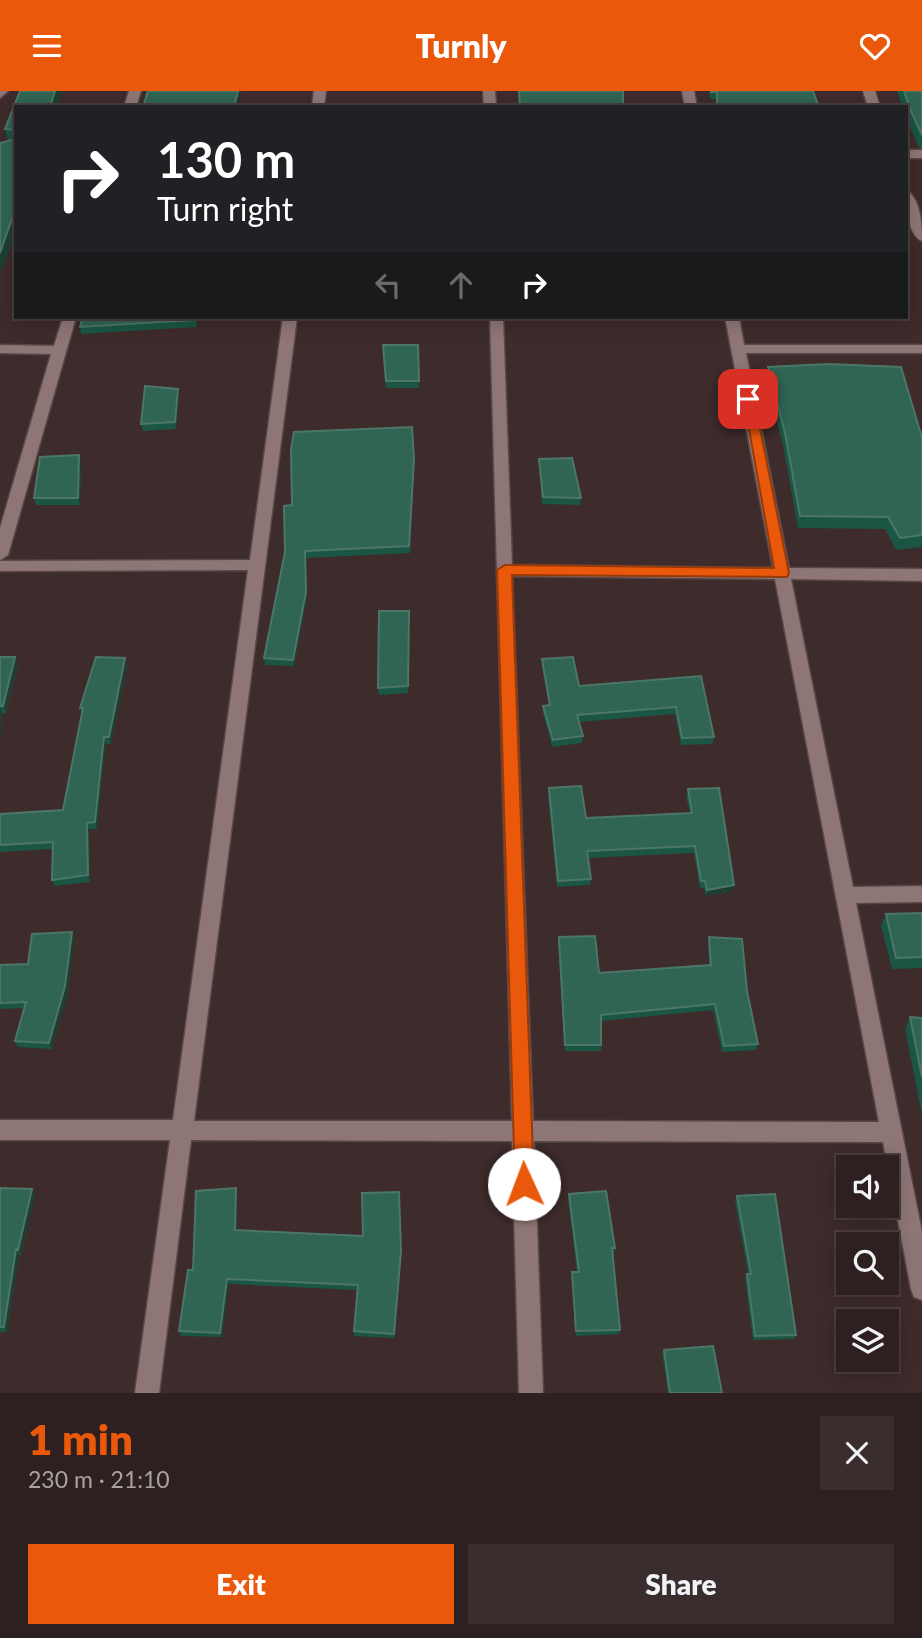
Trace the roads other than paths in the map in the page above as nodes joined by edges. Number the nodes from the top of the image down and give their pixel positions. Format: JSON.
{"nodes":[{"id":1,"x":908,"y":199,"type":"edge"},
{"id":2,"x":922,"y":237,"type":"edge"},
{"id":3,"x":68,"y":319,"type":"edge"},
{"id":4,"x":290,"y":319,"type":"edge"},
{"id":5,"x":496,"y":319,"type":"edge"},
{"id":6,"x":732,"y":319,"type":"edge"},
{"id":7,"x":0,"y":349,"type":"edge"},
{"id":8,"x":738,"y":349,"type":"junction"},
{"id":9,"x":922,"y":349,"type":"edge"},
{"id":10,"x":60,"y":350,"type":"junction"},
{"id":11,"x":0,"y":555,"type":"edge"},
{"id":12,"x":257,"y":565,"type":"junction"},
{"id":13,"x":0,"y":566,"type":"edge"},
{"id":14,"x":505,"y":570,"type":"junction"},
{"id":15,"x":782,"y":573,"type":"junction"},
{"id":16,"x":922,"y":575,"type":"edge"},
{"id":17,"x":922,"y":894,"type":"edge"},
{"id":18,"x":845,"y":895,"type":"junction"},
{"id":19,"x":0,"y":1130,"type":"edge"},
{"id":20,"x":181,"y":1131,"type":"junction"},
{"id":21,"x":523,"y":1131,"type":"junction"},
{"id":22,"x":891,"y":1132,"type":"junction"},
{"id":23,"x":922,"y":1289,"type":"edge"},
{"id":24,"x":146,"y":1393,"type":"edge"},
{"id":25,"x":531,"y":1393,"type":"edge"}],
"edges":[{"from":1,"to":2,"type":"street"},
{"from":3,"to":10,"type":"street"},
{"from":4,"to":12,"type":"street"},
{"from":5,"to":14,"type":"street"},
{"from":6,"to":8,"type":"street"},
{"from":7,"to":10,"type":"street"},
{"from":8,"to":9,"type":"street"},
{"from":8,"to":15,"type":"street"},
{"from":10,"to":11,"type":"street"},
{"from":12,"to":13,"type":"street"},
{"from":12,"to":20,"type":"street"},
{"from":14,"to":15,"type":"street"},
{"from":14,"to":21,"type":"street"},
{"from":15,"to":16,"type":"street"},
{"from":15,"to":18,"type":"street"},
{"from":17,"to":18,"type":"street"},
{"from":18,"to":22,"type":"street"},
{"from":19,"to":20,"type":"street"},
{"from":20,"to":21,"type":"street"},
{"from":20,"to":24,"type":"street"},
{"from":21,"to":22,"type":"street"},
{"from":21,"to":25,"type":"street"},
{"from":22,"to":23,"type":"street"}]}
